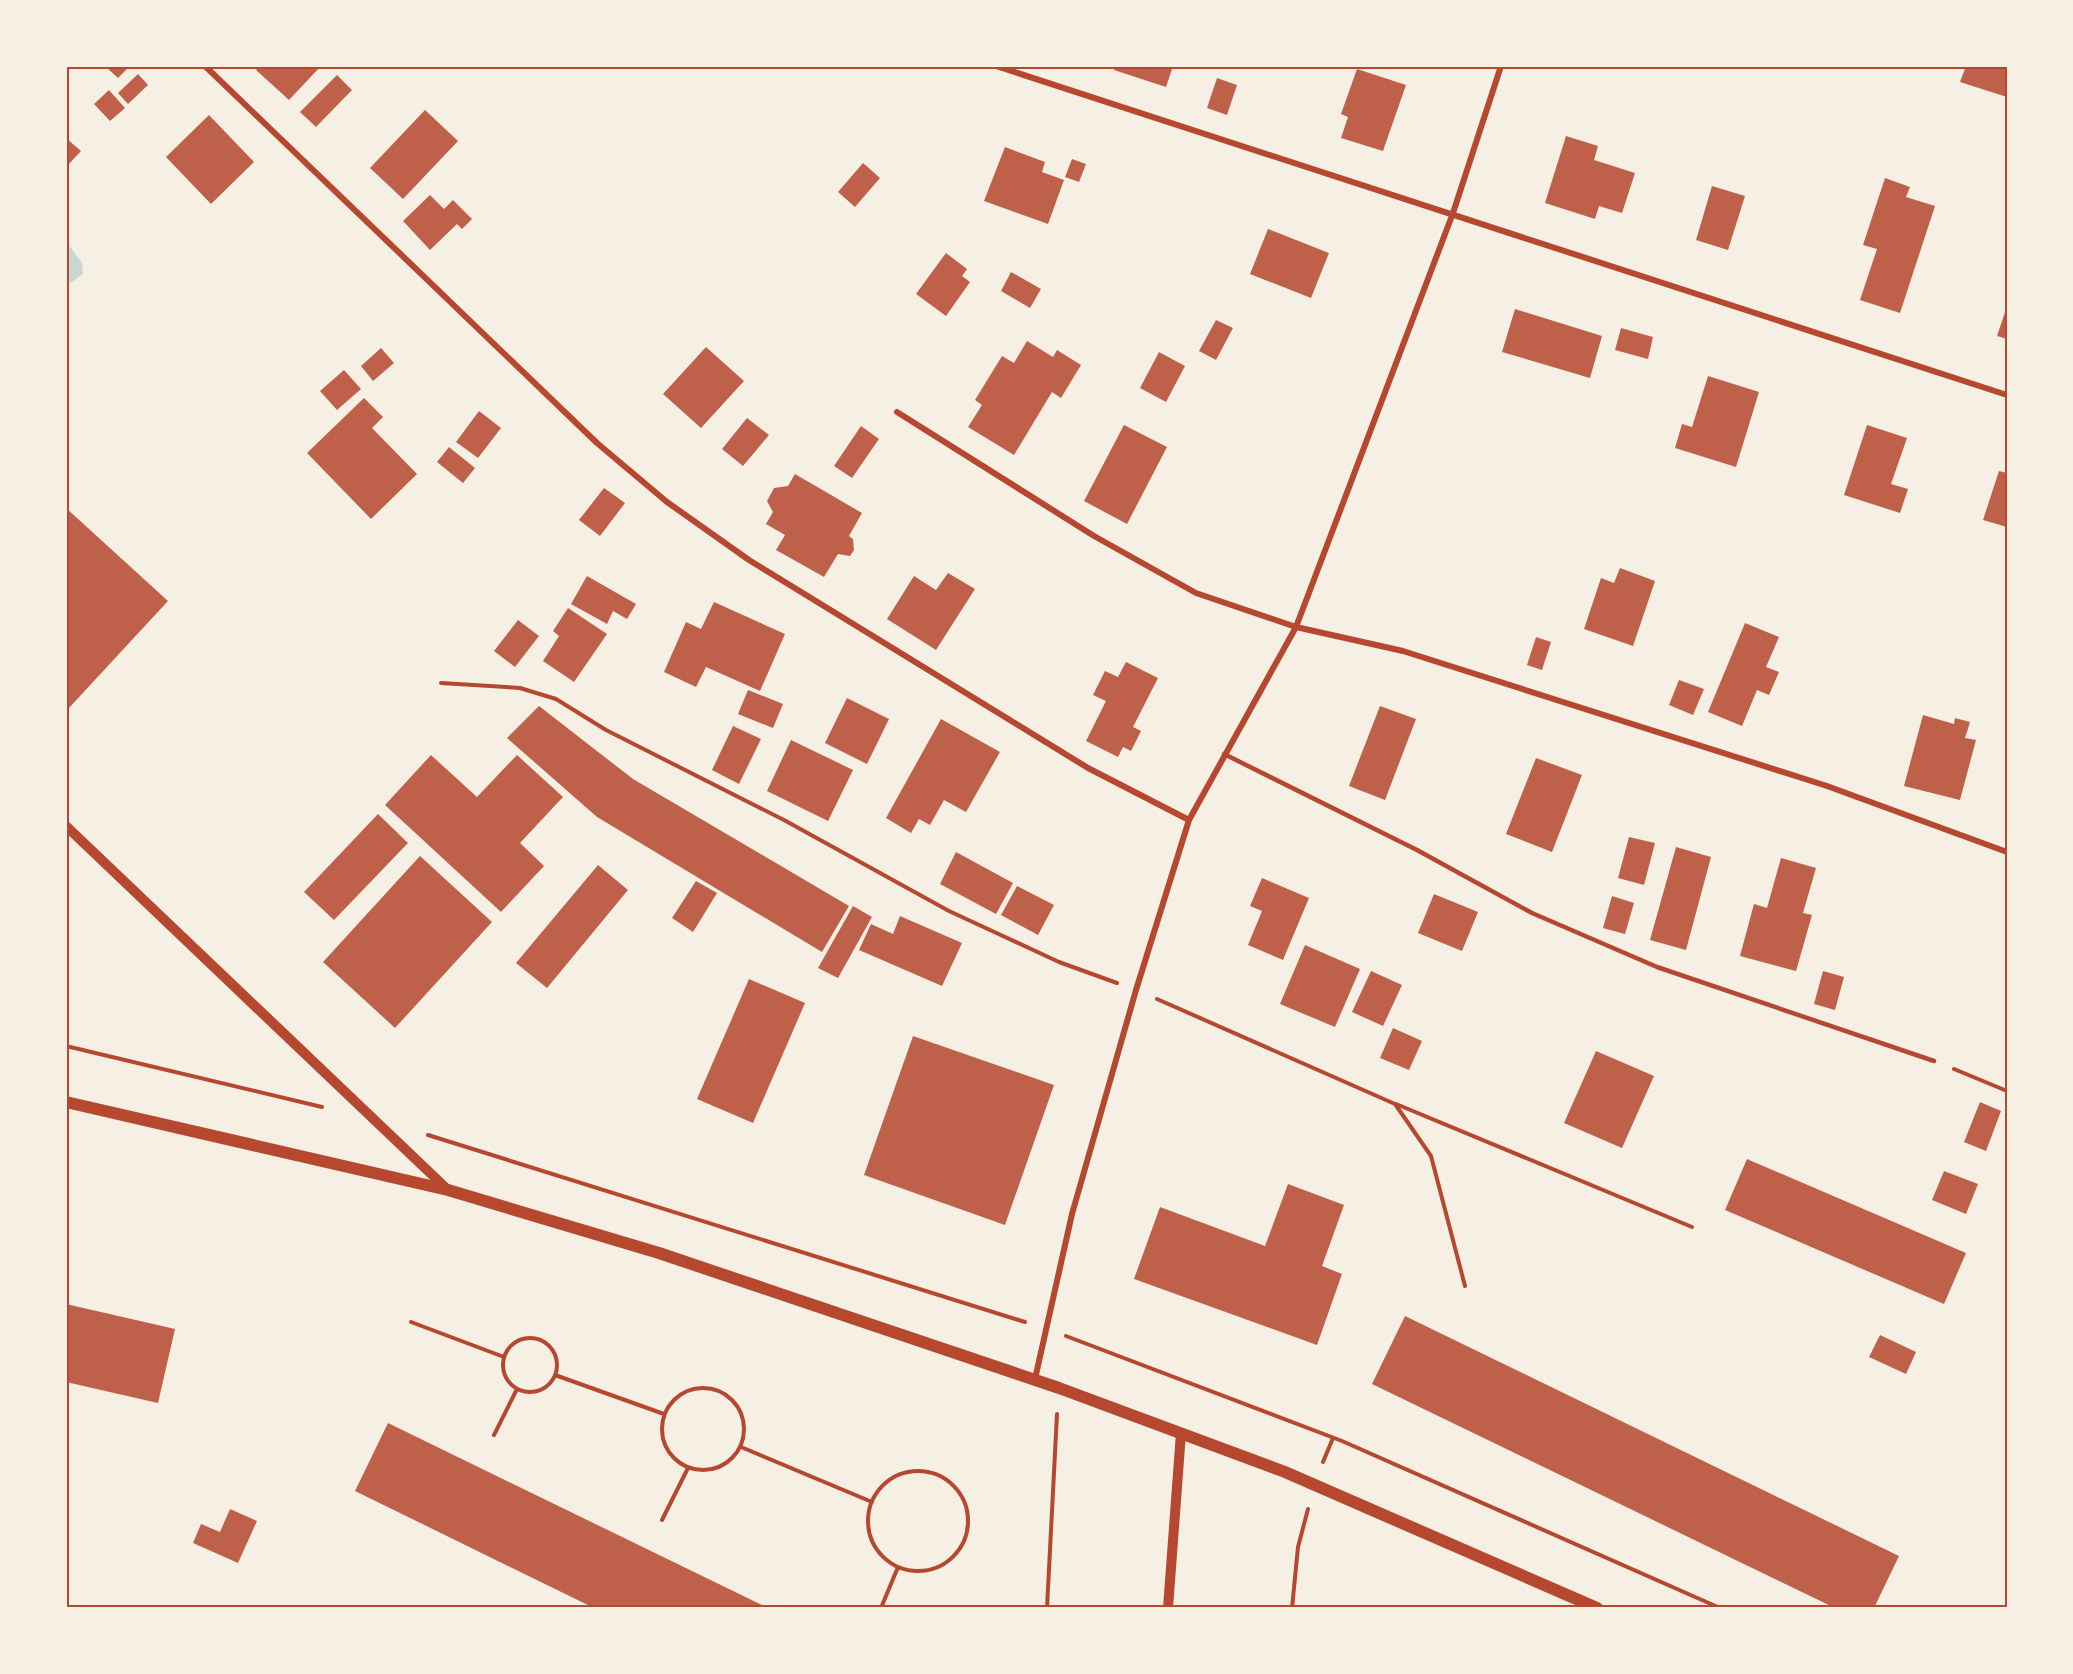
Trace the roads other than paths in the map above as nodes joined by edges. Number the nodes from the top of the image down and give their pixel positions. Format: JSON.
{"nodes":[{"id":1,"x":205,"y":66,"type":"edge"},
{"id":2,"x":996,"y":66,"type":"edge"},
{"id":3,"x":1501,"y":66,"type":"edge"},
{"id":4,"x":1453,"y":213,"type":"junction"},
{"id":5,"x":2007,"y":394,"type":"edge"},
{"id":6,"x":897,"y":412,"type":"dead end"},
{"id":7,"x":1296,"y":627,"type":"junction"},
{"id":8,"x":1224,"y":754,"type":"junction"},
{"id":9,"x":1190,"y":820,"type":"junction"},
{"id":10,"x":66,"y":826,"type":"edge"},
{"id":11,"x":2007,"y":852,"type":"edge"},
{"id":12,"x":1934,"y":1061,"type":"road end"},
{"id":13,"x":66,"y":1102,"type":"edge"},
{"id":14,"x":448,"y":1190,"type":"junction"},
{"id":15,"x":1035,"y":1380,"type":"junction"},
{"id":16,"x":1180,"y":1433,"type":"junction"},
{"id":17,"x":1168,"y":1608,"type":"edge"},
{"id":18,"x":1597,"y":1608,"type":"edge"}],
"edges":[{"from":1,"to":9,"type":"street"},
{"from":2,"to":4,"type":"street"},
{"from":3,"to":4,"type":"street"},
{"from":4,"to":5,"type":"street"},
{"from":4,"to":7,"type":"street"},
{"from":6,"to":7,"type":"street"},
{"from":7,"to":8,"type":"street"},
{"from":7,"to":11,"type":"street"},
{"from":8,"to":9,"type":"street"},
{"from":8,"to":12,"type":"lane"},
{"from":9,"to":15,"type":"street"},
{"from":10,"to":14,"type":"street"},
{"from":13,"to":14,"type":"main road"},
{"from":14,"to":15,"type":"main road"},
{"from":15,"to":16,"type":"main road"},
{"from":16,"to":17,"type":"street"},
{"from":16,"to":18,"type":"main road"}]}
